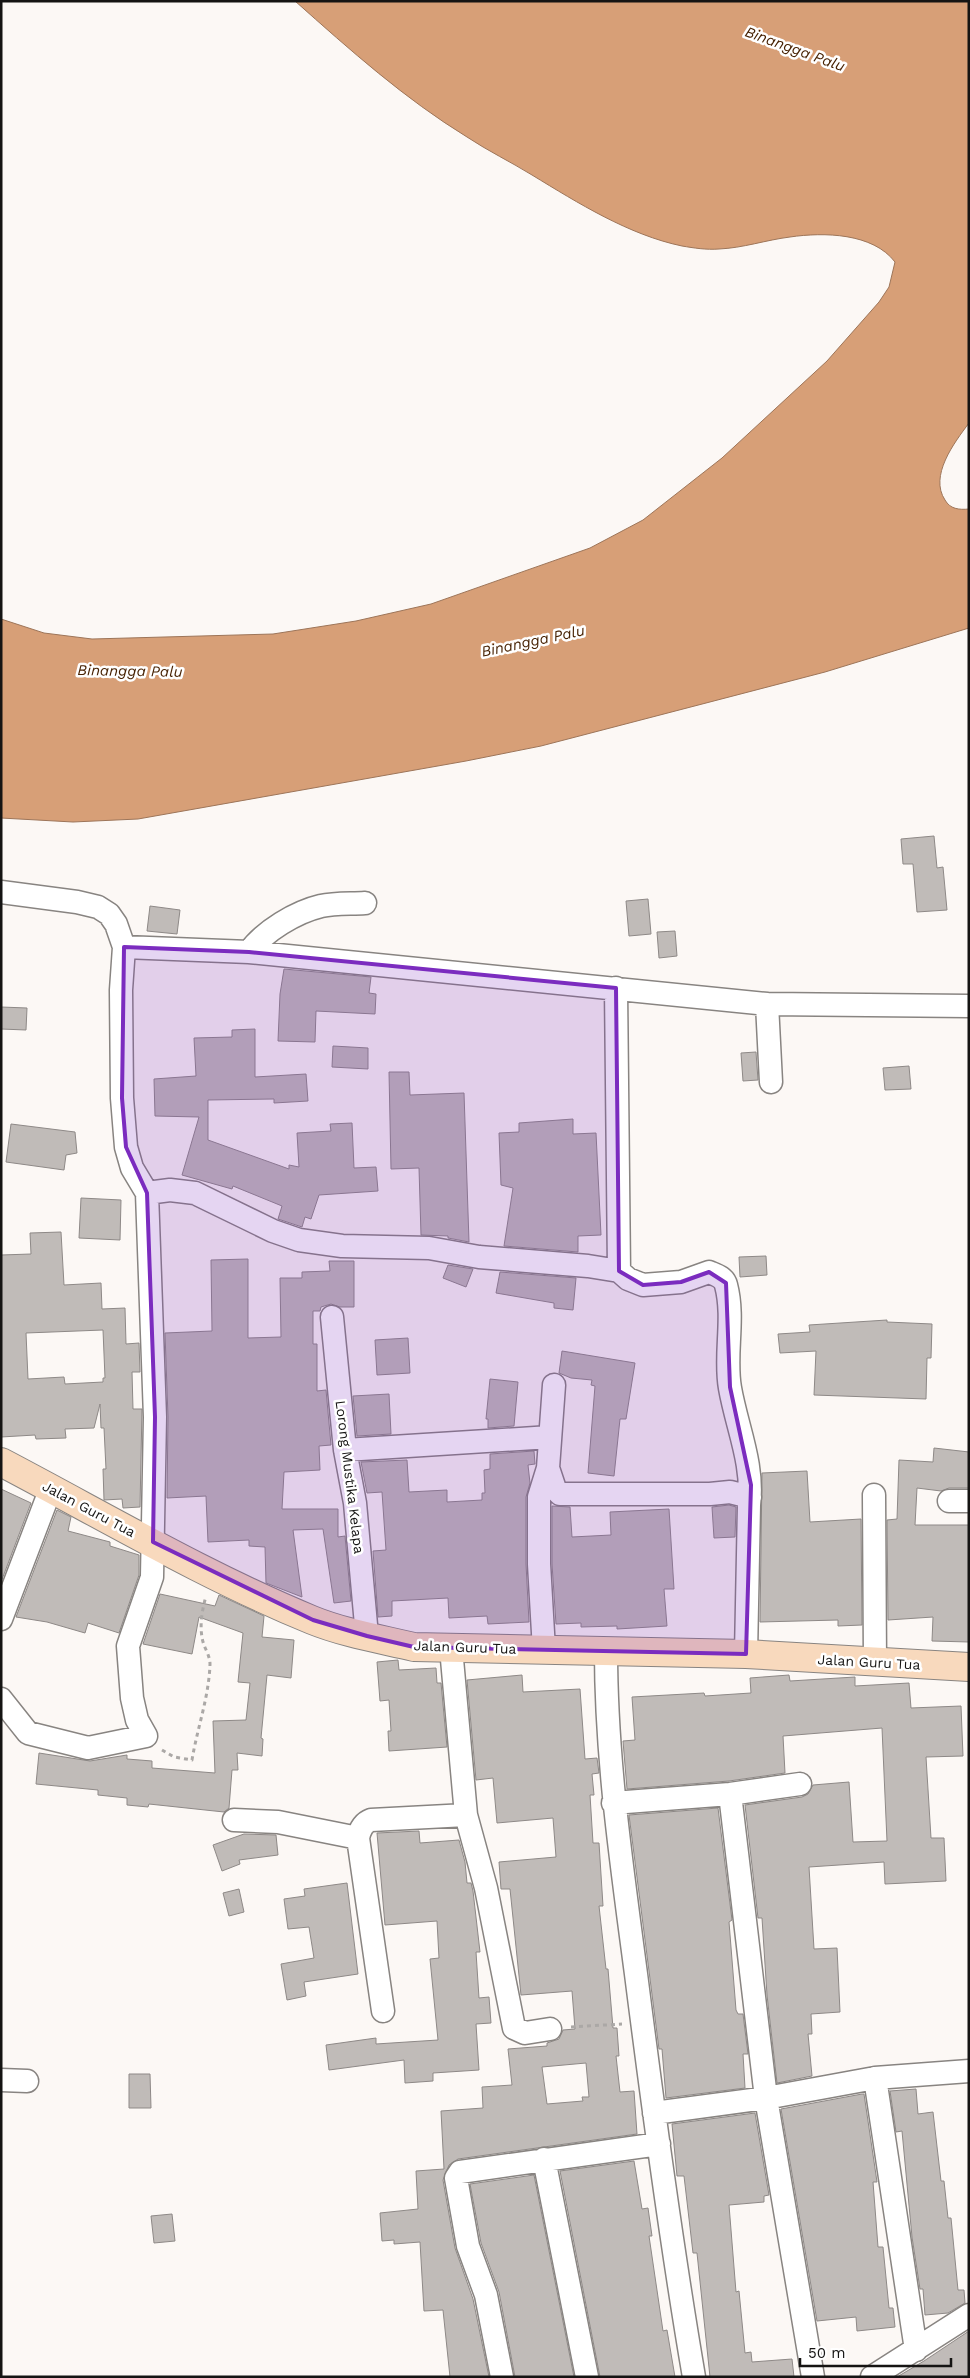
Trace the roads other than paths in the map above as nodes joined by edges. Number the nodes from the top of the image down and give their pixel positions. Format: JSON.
{"nodes":[{"id":1,"x":1,"y":892,"type":"edge"},
{"id":2,"x":365,"y":903,"type":"dead end"},
{"id":3,"x":124,"y":946,"type":"junction"},
{"id":4,"x":249,"y":952,"type":"junction"},
{"id":5,"x":616,"y":988,"type":"junction"},
{"id":6,"x":767,"y":1004,"type":"junction"},
{"id":7,"x":969,"y":1006,"type":"edge"},
{"id":8,"x":771,"y":1082,"type":"dead end"},
{"id":9,"x":147,"y":1193,"type":"junction"},
{"id":10,"x":619,"y":1271,"type":"junction"},
{"id":11,"x":332,"y":1317,"type":"dead end"},
{"id":12,"x":554,"y":1385,"type":"dead end"},
{"id":13,"x":550,"y":1438,"type":"junction"},
{"id":14,"x":345,"y":1450,"type":"junction"},
{"id":15,"x":1,"y":1462,"type":"edge"},
{"id":16,"x":548,"y":1468,"type":"junction"},
{"id":17,"x":51,"y":1488,"type":"junction"},
{"id":18,"x":874,"y":1496,"type":"dead end"},
{"id":19,"x":750,"y":1497,"type":"junction"},
{"id":20,"x":153,"y":1542,"type":"junction"},
{"id":21,"x":1,"y":1619,"type":"edge"},
{"id":22,"x":367,"y":1636,"type":"junction"},
{"id":23,"x":451,"y":1648,"type":"junction"},
{"id":24,"x":544,"y":1650,"type":"junction"},
{"id":25,"x":606,"y":1651,"type":"junction"},
{"id":26,"x":746,"y":1654,"type":"junction"},
{"id":27,"x":875,"y":1662,"type":"junction"},
{"id":28,"x":969,"y":1667,"type":"edge"},
{"id":29,"x":1,"y":1700,"type":"edge"},
{"id":30,"x":800,"y":1784,"type":"dead end"},
{"id":31,"x":730,"y":1794,"type":"junction"},
{"id":32,"x":613,"y":1803,"type":"junction"},
{"id":33,"x":466,"y":1815,"type":"junction"},
{"id":34,"x":234,"y":1820,"type":"dead end"},
{"id":35,"x":358,"y":1838,"type":"junction"},
{"id":36,"x":383,"y":2011,"type":"dead end"},
{"id":37,"x":550,"y":2029,"type":"road end"},
{"id":38,"x":969,"y":2071,"type":"edge"},
{"id":39,"x":875,"y":2078,"type":"junction"},
{"id":40,"x":1,"y":2080,"type":"edge"},
{"id":41,"x":27,"y":2081,"type":"dead end"},
{"id":42,"x":766,"y":2098,"type":"junction"},
{"id":43,"x":654,"y":2113,"type":"junction"},
{"id":44,"x":659,"y":2144,"type":"junction"},
{"id":45,"x":544,"y":2159,"type":"junction"},
{"id":46,"x":969,"y":2316,"type":"edge"},
{"id":47,"x":916,"y":2350,"type":"junction"},
{"id":48,"x":502,"y":2377,"type":"edge"},
{"id":49,"x":587,"y":2377,"type":"edge"},
{"id":50,"x":694,"y":2377,"type":"edge"},
{"id":51,"x":813,"y":2377,"type":"edge"},
{"id":52,"x":872,"y":2377,"type":"edge"}],
"edges":[{"from":1,"to":3,"type":"street"},
{"from":2,"to":4,"type":"street"},
{"from":3,"to":4,"type":"street"},
{"from":3,"to":9,"type":"street"},
{"from":4,"to":5,"type":"street"},
{"from":5,"to":6,"type":"street"},
{"from":5,"to":10,"type":"street"},
{"from":6,"to":7,"type":"street"},
{"from":6,"to":8,"type":"street"},
{"from":9,"to":10,"type":"street"},
{"from":9,"to":20,"type":"street"},
{"from":10,"to":19,"type":"street"},
{"from":11,"to":14,"type":"street","name":"Lorong Mustika Kelapa"},
{"from":12,"to":13,"type":"street"},
{"from":13,"to":14,"type":"street"},
{"from":13,"to":16,"type":"street"},
{"from":14,"to":22,"type":"street","name":"Lorong Mustika Kelapa"},
{"from":15,"to":17,"type":"main road","name":"Jalan Guru Tua"},
{"from":16,"to":19,"type":"street"},
{"from":16,"to":24,"type":"street"},
{"from":17,"to":20,"type":"main road","name":"Jalan Guru Tua"},
{"from":17,"to":21,"type":"street"},
{"from":18,"to":27,"type":"street"},
{"from":19,"to":26,"type":"street"},
{"from":20,"to":22,"type":"main road","name":"Jalan Guru Tua"},
{"from":20,"to":29,"type":"street"},
{"from":22,"to":23,"type":"main road","name":"Jalan Guru Tua"},
{"from":23,"to":24,"type":"main road","name":"Jalan Guru Tua"},
{"from":23,"to":33,"type":"street"},
{"from":24,"to":25,"type":"main road","name":"Jalan Guru Tua"},
{"from":25,"to":26,"type":"main road","name":"Jalan Guru Tua"},
{"from":25,"to":32,"type":"street"},
{"from":26,"to":27,"type":"main road","name":"Jalan Guru Tua"},
{"from":27,"to":28,"type":"main road","name":"Jalan Guru Tua"},
{"from":30,"to":31,"type":"street"},
{"from":31,"to":32,"type":"street"},
{"from":31,"to":42,"type":"street"},
{"from":32,"to":43,"type":"street"},
{"from":33,"to":35,"type":"street"},
{"from":33,"to":37,"type":"street"},
{"from":34,"to":35,"type":"street"},
{"from":35,"to":36,"type":"street"},
{"from":38,"to":39,"type":"street"},
{"from":39,"to":42,"type":"street"},
{"from":39,"to":47,"type":"street"},
{"from":40,"to":41,"type":"street"},
{"from":42,"to":43,"type":"street"},
{"from":42,"to":51,"type":"street"},
{"from":43,"to":44,"type":"street"},
{"from":44,"to":45,"type":"street"},
{"from":44,"to":50,"type":"street"},
{"from":45,"to":48,"type":"street"},
{"from":45,"to":49,"type":"street"},
{"from":46,"to":47,"type":"street"},
{"from":47,"to":52,"type":"street"}]}
